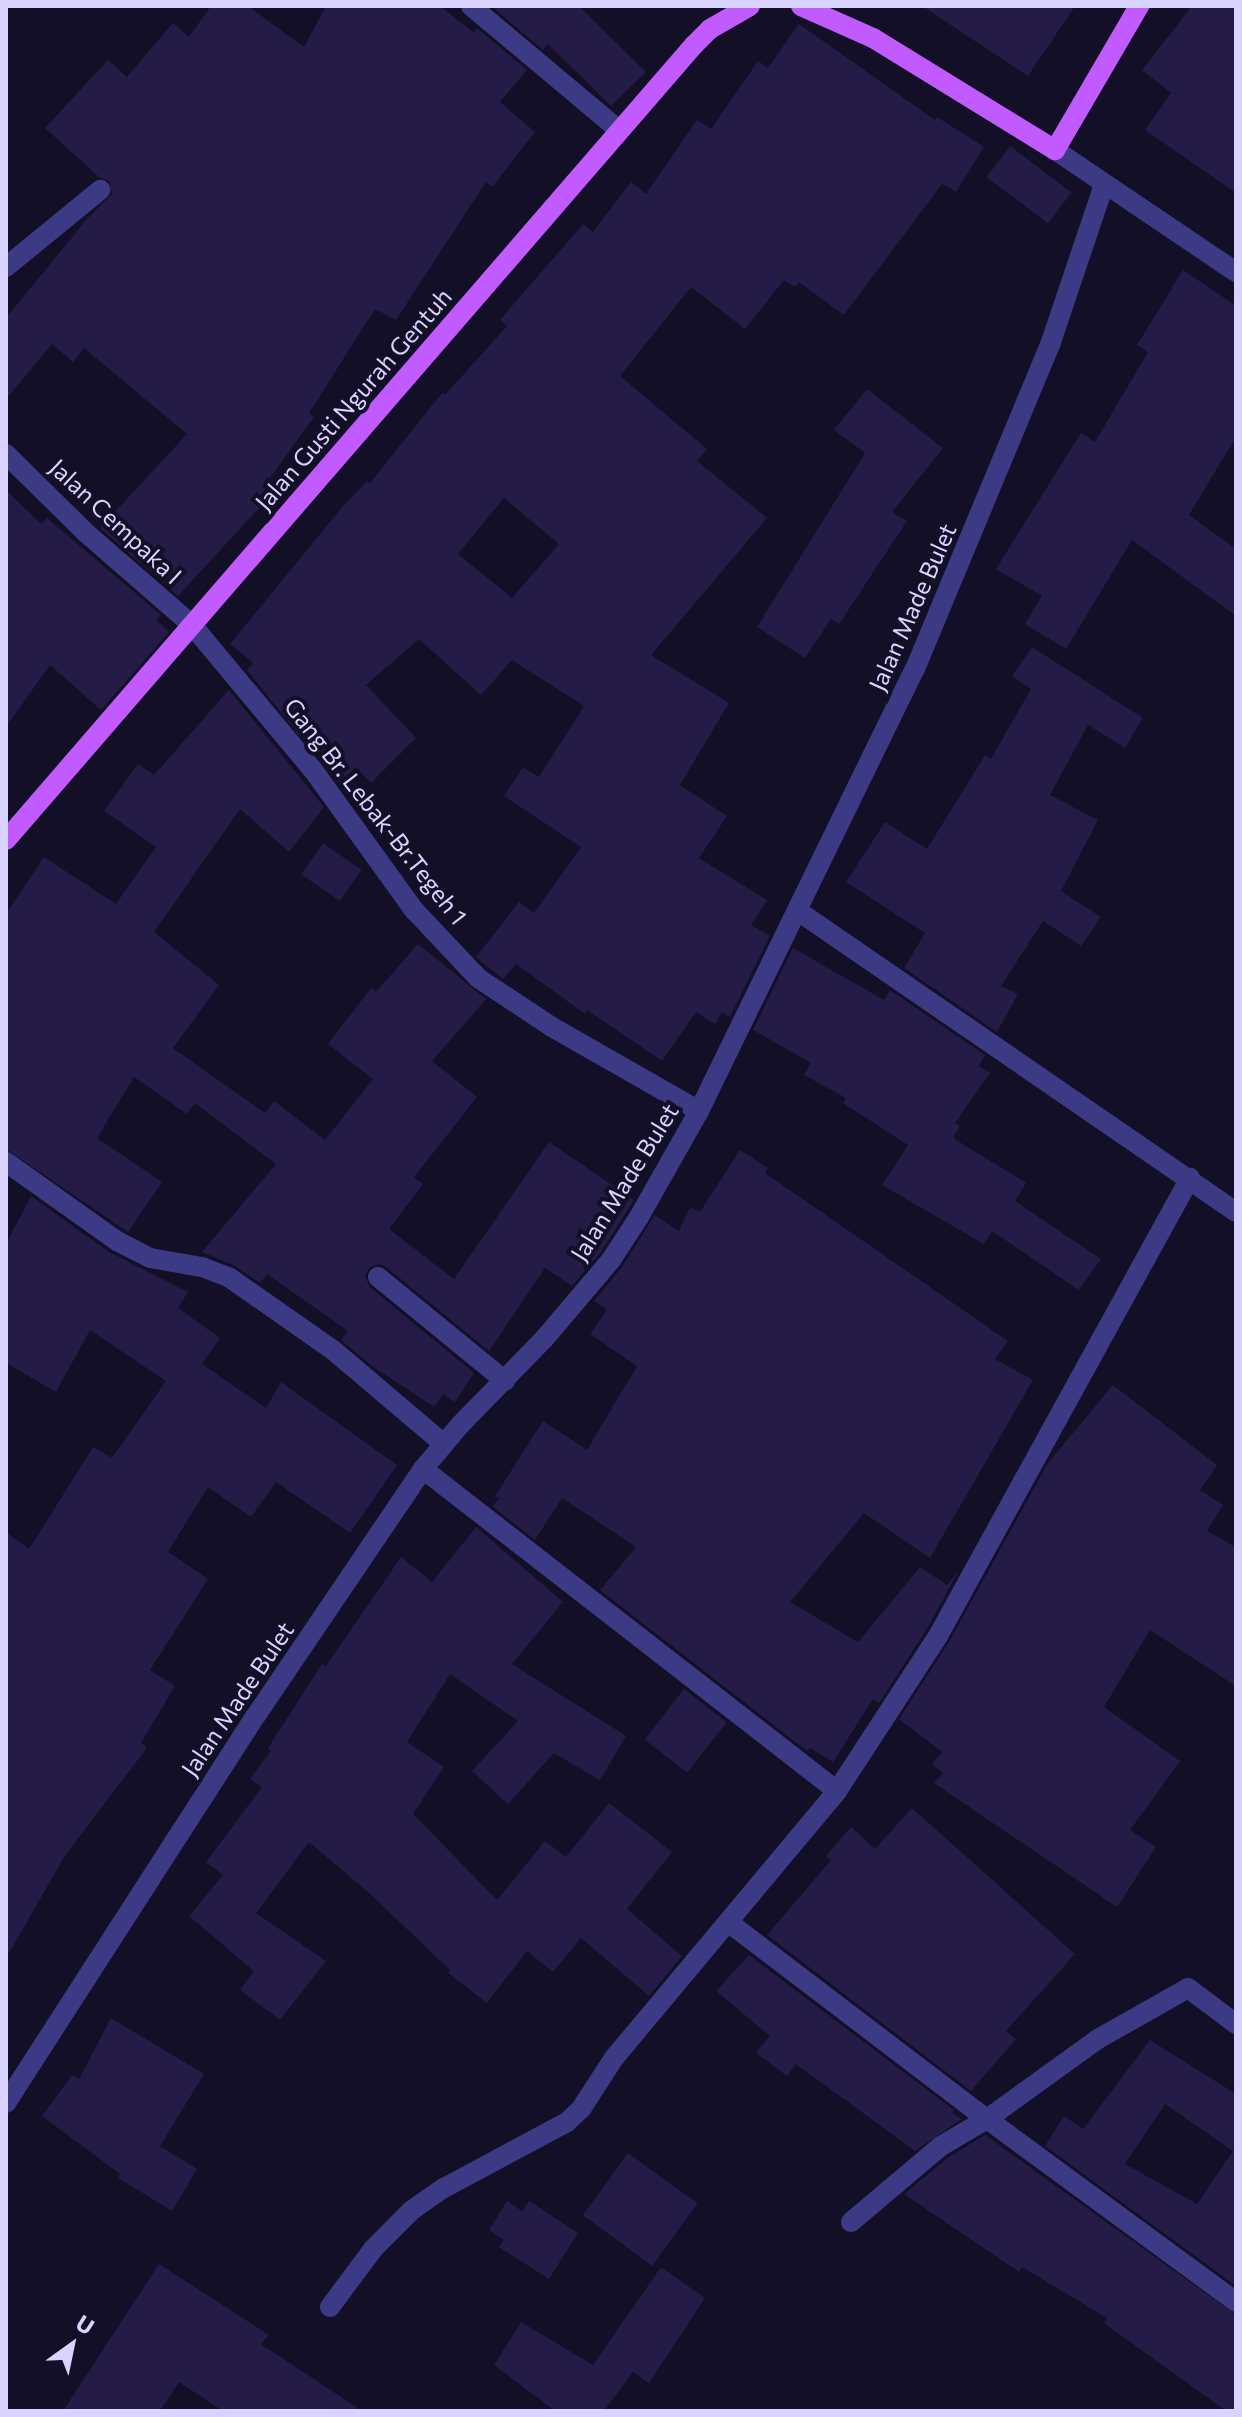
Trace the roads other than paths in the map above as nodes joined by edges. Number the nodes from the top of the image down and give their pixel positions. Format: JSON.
{"nodes":[{"id":1,"x":471,"y":6,"type":"edge"},
{"id":2,"x":750,"y":6,"type":"edge"},
{"id":3,"x":801,"y":6,"type":"edge"},
{"id":4,"x":1139,"y":6,"type":"edge"},
{"id":5,"x":620,"y":131,"type":"junction"},
{"id":6,"x":1055,"y":150,"type":"junction"},
{"id":7,"x":1104,"y":185,"type":"junction"},
{"id":8,"x":100,"y":190,"type":"dead end"},
{"id":9,"x":6,"y":267,"type":"edge"},
{"id":10,"x":1236,"y":272,"type":"edge"},
{"id":11,"x":6,"y":454,"type":"edge"},
{"id":12,"x":192,"y":625,"type":"junction"},
{"id":13,"x":6,"y":840,"type":"edge"},
{"id":14,"x":798,"y":911,"type":"junction"},
{"id":15,"x":699,"y":1111,"type":"junction"},
{"id":16,"x":6,"y":1162,"type":"edge"},
{"id":17,"x":1190,"y":1178,"type":"junction"},
{"id":18,"x":1236,"y":1212,"type":"edge"},
{"id":19,"x":378,"y":1277,"type":"dead end"},
{"id":20,"x":505,"y":1381,"type":"junction"},
{"id":21,"x":444,"y":1444,"type":"junction"},
{"id":22,"x":423,"y":1469,"type":"junction"},
{"id":23,"x":837,"y":1791,"type":"junction"},
{"id":24,"x":728,"y":1922,"type":"junction"},
{"id":25,"x":1236,"y":2024,"type":"edge"},
{"id":26,"x":6,"y":2103,"type":"edge"},
{"id":27,"x":987,"y":2119,"type":"junction"},
{"id":28,"x":851,"y":2222,"type":"dead end"},
{"id":29,"x":1236,"y":2302,"type":"edge"},
{"id":30,"x":330,"y":2307,"type":"dead end"}],
"edges":[{"from":1,"to":5,"type":"street"},
{"from":2,"to":5,"type":"main road","name":"Jalan Gusti Ngurah Gentuh"},
{"from":3,"to":6,"type":"main road"},
{"from":4,"to":6,"type":"main road"},
{"from":5,"to":12,"type":"main road","name":"Jalan Gusti Ngurah Gentuh"},
{"from":6,"to":7,"type":"street"},
{"from":7,"to":10,"type":"street"},
{"from":7,"to":14,"type":"street","name":"Jalan Made Bulet"},
{"from":8,"to":9,"type":"street"},
{"from":11,"to":12,"type":"street","name":"Jalan Cempaka I"},
{"from":12,"to":13,"type":"main road","name":"Jalan Gusti Ngurah Gentuh"},
{"from":12,"to":15,"type":"street","name":"Gang Br. Lebak-Br.Tegeh 1"},
{"from":14,"to":15,"type":"street","name":"Jalan Made Bulet"},
{"from":14,"to":17,"type":"street"},
{"from":15,"to":20,"type":"street","name":"Jalan Made Bulet"},
{"from":16,"to":21,"type":"street"},
{"from":17,"to":18,"type":"street"},
{"from":17,"to":23,"type":"street"},
{"from":19,"to":20,"type":"street"},
{"from":20,"to":21,"type":"street","name":"Jalan Made Bulet"},
{"from":21,"to":22,"type":"street","name":"Jalan Made Bulet"},
{"from":22,"to":23,"type":"street"},
{"from":22,"to":26,"type":"street","name":"Jalan Made Bulet"},
{"from":23,"to":24,"type":"street"},
{"from":24,"to":27,"type":"street"},
{"from":24,"to":30,"type":"street"},
{"from":25,"to":27,"type":"street"},
{"from":27,"to":28,"type":"street"},
{"from":27,"to":29,"type":"street"}]}
